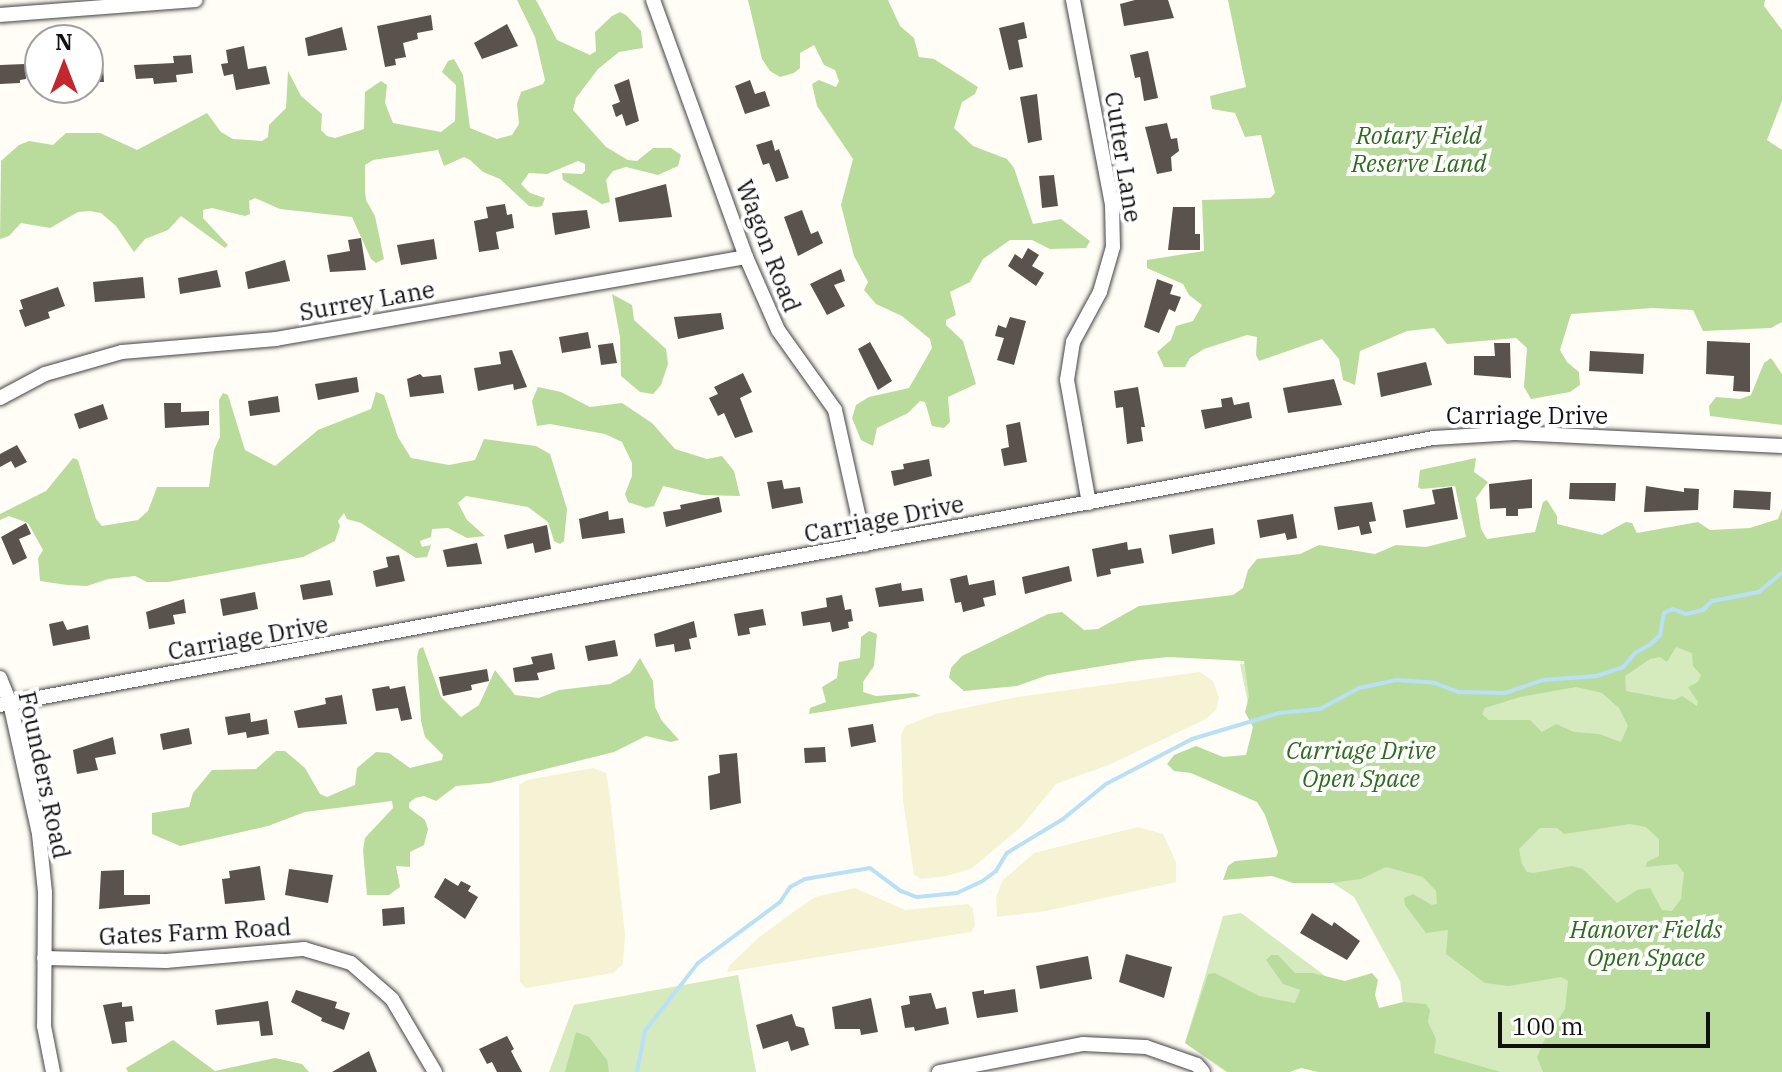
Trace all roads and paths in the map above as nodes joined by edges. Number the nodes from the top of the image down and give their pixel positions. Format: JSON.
{"nodes":[{"id":1,"x":195,"y":0,"type":"edge"},
{"id":2,"x":653,"y":0,"type":"edge"},
{"id":3,"x":1073,"y":0,"type":"edge"},
{"id":4,"x":0,"y":15,"type":"edge"},
{"id":5,"x":746,"y":257,"type":"junction"},
{"id":6,"x":0,"y":398,"type":"edge"},
{"id":7,"x":1782,"y":446,"type":"edge"},
{"id":8,"x":1089,"y":503,"type":"junction"},
{"id":9,"x":865,"y":545,"type":"junction"},
{"id":10,"x":0,"y":678,"type":"edge"},
{"id":11,"x":5,"y":704,"type":"edge"},
{"id":12,"x":44,"y":958,"type":"junction"},
{"id":13,"x":53,"y":1072,"type":"edge"},
{"id":14,"x":435,"y":1072,"type":"edge"},
{"id":15,"x":939,"y":1072,"type":"edge"},
{"id":16,"x":1203,"y":1072,"type":"edge"}],
"edges":[{"from":1,"to":4,"type":"street"},
{"from":2,"to":5,"type":"street","name":"Wagon Road"},
{"from":3,"to":8,"type":"street","name":"Cutter Lane"},
{"from":5,"to":6,"type":"street","name":"Surrey Lane"},
{"from":5,"to":9,"type":"street","name":"Wagon Road"},
{"from":7,"to":8,"type":"street","name":"Carriage Drive"},
{"from":8,"to":9,"type":"street","name":"Carriage Drive"},
{"from":9,"to":11,"type":"street","name":"Carriage Drive"},
{"from":10,"to":11,"type":"street","name":"Founders Road"},
{"from":11,"to":12,"type":"street","name":"Founders Road"},
{"from":12,"to":13,"type":"street","name":"Founders Road"},
{"from":12,"to":14,"type":"street","name":"Gates Farm Road"},
{"from":15,"to":16,"type":"street"}]}
